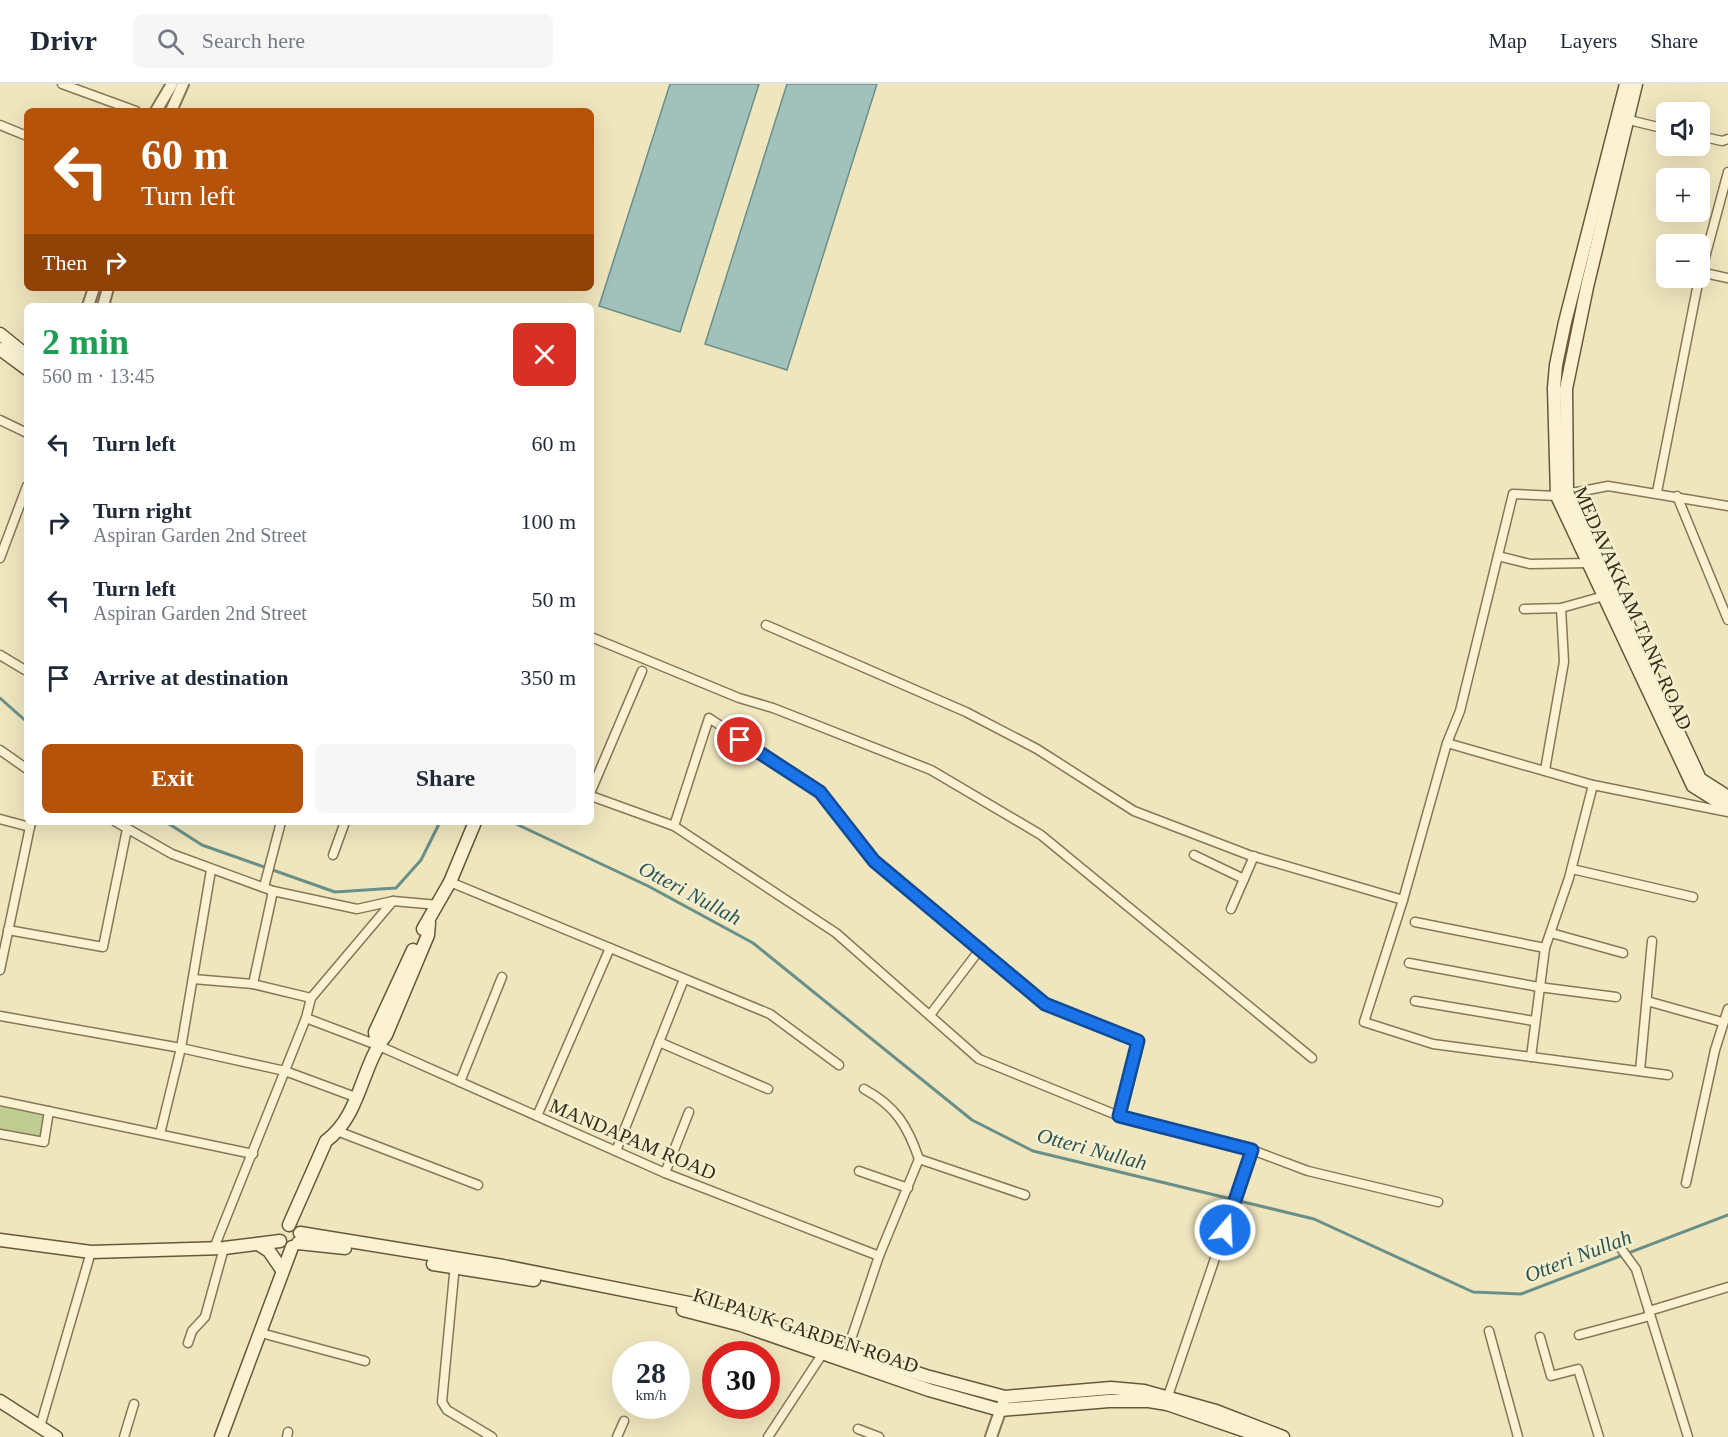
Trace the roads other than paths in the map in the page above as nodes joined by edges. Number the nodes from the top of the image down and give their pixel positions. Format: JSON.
{"nodes":[{"id":1,"x":62,"y":84,"type":"edge"},
{"id":2,"x":172,"y":84,"type":"edge"},
{"id":3,"x":183,"y":84,"type":"edge"},
{"id":4,"x":1626,"y":84,"type":"edge"},
{"id":5,"x":1636,"y":84,"type":"edge"},
{"id":6,"x":128,"y":108,"type":"edge"},
{"id":7,"x":158,"y":108,"type":"edge"},
{"id":8,"x":172,"y":108,"type":"edge"},
{"id":9,"x":1629,"y":120,"type":"junction"},
{"id":10,"x":0,"y":124,"type":"edge"},
{"id":11,"x":1656,"y":127,"type":"edge"},
{"id":12,"x":24,"y":135,"type":"edge"},
{"id":13,"x":1710,"y":138,"type":"edge"},
{"id":14,"x":1728,"y":139,"type":"edge"},
{"id":15,"x":1728,"y":172,"type":"edge"},
{"id":16,"x":1710,"y":238,"type":"edge"},
{"id":17,"x":1710,"y":276,"type":"edge"},
{"id":18,"x":1728,"y":278,"type":"edge"},
{"id":19,"x":1697,"y":288,"type":"edge"},
{"id":20,"x":0,"y":334,"type":"edge"},
{"id":21,"x":0,"y":349,"type":"edge"},
{"id":22,"x":24,"y":354,"type":"edge"},
{"id":23,"x":24,"y":367,"type":"edge"},
{"id":24,"x":0,"y":420,"type":"edge"},
{"id":25,"x":24,"y":432,"type":"edge"},
{"id":26,"x":1657,"y":492,"type":"junction"},
{"id":27,"x":24,"y":494,"type":"edge"},
{"id":28,"x":1562,"y":494,"type":"junction"},
{"id":29,"x":1677,"y":496,"type":"junction"},
{"id":30,"x":1728,"y":506,"type":"edge"},
{"id":31,"x":1498,"y":556,"type":"junction"},
{"id":32,"x":0,"y":558,"type":"edge"},
{"id":33,"x":1590,"y":563,"type":"junction"},
{"id":34,"x":1604,"y":596,"type":"junction"},
{"id":35,"x":1561,"y":608,"type":"junction"},
{"id":36,"x":1524,"y":609,"type":"dead end"},
{"id":37,"x":1728,"y":621,"type":"edge"},
{"id":38,"x":766,"y":625,"type":"dead end"},
{"id":39,"x":594,"y":638,"type":"edge"},
{"id":40,"x":0,"y":655,"type":"edge"},
{"id":41,"x":24,"y":669,"type":"edge"},
{"id":42,"x":642,"y":671,"type":"dead end"},
{"id":43,"x":1447,"y":743,"type":"junction"},
{"id":44,"x":0,"y":750,"type":"edge"},
{"id":45,"x":24,"y":767,"type":"edge"},
{"id":46,"x":1545,"y":770,"type":"junction"},
{"id":47,"x":594,"y":784,"type":"edge"},
{"id":48,"x":1593,"y":785,"type":"junction"},
{"id":49,"x":1728,"y":796,"type":"edge"},
{"id":50,"x":594,"y":797,"type":"edge"},
{"id":51,"x":1728,"y":810,"type":"edge"},
{"id":52,"x":0,"y":819,"type":"edge"},
{"id":53,"x":24,"y":823,"type":"edge"},
{"id":54,"x":30,"y":825,"type":"edge"},
{"id":55,"x":121,"y":825,"type":"edge"},
{"id":56,"x":280,"y":825,"type":"edge"},
{"id":57,"x":344,"y":825,"type":"edge"},
{"id":58,"x":474,"y":825,"type":"edge"},
{"id":59,"x":674,"y":826,"type":"junction"},
{"id":60,"x":127,"y":829,"type":"junction"},
{"id":61,"x":333,"y":855,"type":"dead end"},
{"id":62,"x":1194,"y":855,"type":"dead end"},
{"id":63,"x":1254,"y":856,"type":"junction"},
{"id":64,"x":1572,"y":869,"type":"junction"},
{"id":65,"x":211,"y":870,"type":"junction"},
{"id":66,"x":1244,"y":879,"type":"junction"},
{"id":67,"x":450,"y":882,"type":"junction"},
{"id":68,"x":265,"y":883,"type":"junction"},
{"id":69,"x":273,"y":891,"type":"junction"},
{"id":70,"x":1693,"y":897,"type":"dead end"},
{"id":71,"x":1403,"y":900,"type":"junction"},
{"id":72,"x":393,"y":901,"type":"junction"},
{"id":73,"x":438,"y":905,"type":"junction"},
{"id":74,"x":1231,"y":909,"type":"dead end"},
{"id":75,"x":1415,"y":922,"type":"dead end"},
{"id":76,"x":8,"y":930,"type":"junction"},
{"id":77,"x":1551,"y":933,"type":"junction"},
{"id":78,"x":1652,"y":941,"type":"dead end"},
{"id":79,"x":610,"y":948,"type":"junction"},
{"id":80,"x":981,"y":948,"type":"junction"},
{"id":81,"x":1545,"y":948,"type":"junction"},
{"id":82,"x":1623,"y":953,"type":"dead end"},
{"id":83,"x":1409,"y":963,"type":"dead end"},
{"id":84,"x":0,"y":970,"type":"edge"},
{"id":85,"x":502,"y":978,"type":"dead end"},
{"id":86,"x":193,"y":979,"type":"junction"},
{"id":87,"x":684,"y":979,"type":"junction"},
{"id":88,"x":253,"y":984,"type":"junction"},
{"id":89,"x":1539,"y":987,"type":"junction"},
{"id":90,"x":1616,"y":997,"type":"dead end"},
{"id":91,"x":311,"y":998,"type":"junction"},
{"id":92,"x":1415,"y":1001,"type":"dead end"},
{"id":93,"x":1647,"y":1001,"type":"junction"},
{"id":94,"x":1728,"y":1009,"type":"edge"},
{"id":95,"x":930,"y":1015,"type":"junction"},
{"id":96,"x":0,"y":1016,"type":"edge"},
{"id":97,"x":306,"y":1018,"type":"junction"},
{"id":98,"x":1534,"y":1021,"type":"junction"},
{"id":99,"x":1722,"y":1022,"type":"junction"},
{"id":100,"x":659,"y":1042,"type":"junction"},
{"id":101,"x":377,"y":1045,"type":"junction"},
{"id":102,"x":181,"y":1048,"type":"junction"},
{"id":103,"x":1531,"y":1057,"type":"junction"},
{"id":104,"x":1312,"y":1058,"type":"dead end"},
{"id":105,"x":839,"y":1065,"type":"dead end"},
{"id":106,"x":285,"y":1071,"type":"junction"},
{"id":107,"x":1640,"y":1071,"type":"junction"},
{"id":108,"x":1668,"y":1075,"type":"dead end"},
{"id":109,"x":460,"y":1082,"type":"junction"},
{"id":110,"x":768,"y":1089,"type":"dead end"},
{"id":111,"x":864,"y":1089,"type":"dead end"},
{"id":112,"x":358,"y":1098,"type":"junction"},
{"id":113,"x":0,"y":1101,"type":"edge"},
{"id":114,"x":49,"y":1111,"type":"junction"},
{"id":115,"x":689,"y":1112,"type":"dead end"},
{"id":116,"x":537,"y":1116,"type":"junction"},
{"id":117,"x":1119,"y":1116,"type":"junction"},
{"id":118,"x":335,"y":1133,"type":"junction"},
{"id":119,"x":0,"y":1134,"type":"edge"},
{"id":120,"x":160,"y":1134,"type":"junction"},
{"id":121,"x":1252,"y":1150,"type":"junction"},
{"id":122,"x":615,"y":1151,"type":"junction"},
{"id":123,"x":253,"y":1154,"type":"junction"},
{"id":124,"x":919,"y":1159,"type":"junction"},
{"id":125,"x":859,"y":1171,"type":"dead end"},
{"id":126,"x":665,"y":1173,"type":"junction"},
{"id":127,"x":1686,"y":1183,"type":"dead end"},
{"id":128,"x":478,"y":1185,"type":"dead end"},
{"id":129,"x":908,"y":1188,"type":"junction"},
{"id":130,"x":1025,"y":1195,"type":"dead end"},
{"id":131,"x":1438,"y":1202,"type":"dead end"},
{"id":132,"x":291,"y":1237,"type":"junction"},
{"id":133,"x":0,"y":1240,"type":"edge"},
{"id":134,"x":1617,"y":1243,"type":"dead end"},
{"id":135,"x":258,"y":1244,"type":"junction"},
{"id":136,"x":219,"y":1248,"type":"junction"},
{"id":137,"x":91,"y":1252,"type":"junction"},
{"id":138,"x":879,"y":1256,"type":"junction"},
{"id":139,"x":455,"y":1264,"type":"junction"},
{"id":140,"x":282,"y":1270,"type":"junction"},
{"id":141,"x":1728,"y":1287,"type":"edge"},
{"id":142,"x":1649,"y":1313,"type":"junction"},
{"id":143,"x":1489,"y":1331,"type":"dead end"},
{"id":144,"x":261,"y":1333,"type":"junction"},
{"id":145,"x":1579,"y":1335,"type":"dead end"},
{"id":146,"x":1540,"y":1337,"type":"dead end"},
{"id":147,"x":188,"y":1343,"type":"dead end"},
{"id":148,"x":847,"y":1351,"type":"junction"},
{"id":149,"x":823,"y":1353,"type":"junction"},
{"id":150,"x":365,"y":1361,"type":"dead end"},
{"id":151,"x":1005,"y":1396,"type":"junction"},
{"id":152,"x":1168,"y":1396,"type":"junction"},
{"id":153,"x":0,"y":1401,"type":"edge"},
{"id":154,"x":134,"y":1404,"type":"dead end"},
{"id":155,"x":1000,"y":1410,"type":"junction"},
{"id":156,"x":624,"y":1421,"type":"dead end"},
{"id":157,"x":40,"y":1427,"type":"junction"},
{"id":158,"x":858,"y":1429,"type":"dead end"},
{"id":159,"x":1247,"y":1434,"type":"edge"},
{"id":160,"x":56,"y":1437,"type":"edge"},
{"id":161,"x":124,"y":1437,"type":"edge"},
{"id":162,"x":221,"y":1437,"type":"edge"},
{"id":163,"x":490,"y":1437,"type":"edge"},
{"id":164,"x":617,"y":1437,"type":"edge"},
{"id":165,"x":768,"y":1437,"type":"edge"},
{"id":166,"x":879,"y":1437,"type":"edge"},
{"id":167,"x":991,"y":1437,"type":"edge"},
{"id":168,"x":1263,"y":1437,"type":"edge"},
{"id":169,"x":1283,"y":1437,"type":"edge"},
{"id":170,"x":1518,"y":1437,"type":"edge"},
{"id":171,"x":1599,"y":1437,"type":"edge"},
{"id":172,"x":1688,"y":1437,"type":"edge"}],
"edges":[{"from":1,"to":6,"type":"street"},
{"from":2,"to":7,"type":"street"},
{"from":3,"to":8,"type":"street"},
{"from":4,"to":28,"type":"main road","name":"MEDAVAKKAM TANK ROAD"},
{"from":5,"to":9,"type":"main road","name":"MEDAVAKKAM TANK ROAD"},
{"from":9,"to":11,"type":"street"},
{"from":9,"to":28,"type":"main road","name":"MEDAVAKKAM TANK ROAD"},
{"from":10,"to":12,"type":"street"},
{"from":13,"to":14,"type":"street"},
{"from":15,"to":16,"type":"street"},
{"from":17,"to":18,"type":"street"},
{"from":19,"to":26,"type":"street"},
{"from":20,"to":22,"type":"main road"},
{"from":21,"to":23,"type":"main road"},
{"from":24,"to":25,"type":"street"},
{"from":26,"to":28,"type":"street"},
{"from":26,"to":29,"type":"street"},
{"from":27,"to":32,"type":"street"},
{"from":28,"to":31,"type":"street"},
{"from":28,"to":33,"type":"main road","name":"MEDAVAKKAM TANK ROAD"},
{"from":28,"to":49,"type":"main road","name":"MEDAVAKKAM TANK ROAD"},
{"from":29,"to":30,"type":"street"},
{"from":29,"to":37,"type":"street"},
{"from":31,"to":33,"type":"street"},
{"from":31,"to":43,"type":"street"},
{"from":33,"to":34,"type":"main road","name":"MEDAVAKKAM TANK ROAD"},
{"from":34,"to":35,"type":"street"},
{"from":34,"to":51,"type":"main road","name":"MEDAVAKKAM TANK ROAD"},
{"from":35,"to":36,"type":"street"},
{"from":35,"to":46,"type":"street"},
{"from":38,"to":63,"type":"street"},
{"from":39,"to":104,"type":"street"},
{"from":40,"to":41,"type":"street"},
{"from":42,"to":47,"type":"street"},
{"from":43,"to":46,"type":"street"},
{"from":43,"to":71,"type":"street"},
{"from":44,"to":45,"type":"street"},
{"from":46,"to":48,"type":"street"},
{"from":48,"to":51,"type":"street"},
{"from":48,"to":64,"type":"street"},
{"from":50,"to":59,"type":"street"},
{"from":52,"to":53,"type":"street"},
{"from":54,"to":76,"type":"street"},
{"from":55,"to":60,"type":"street"},
{"from":56,"to":68,"type":"street"},
{"from":57,"to":61,"type":"street"},
{"from":58,"to":67,"type":"main road"},
{"from":59,"to":80,"type":"street"},
{"from":59,"to":95,"type":"street"},
{"from":60,"to":65,"type":"street"},
{"from":60,"to":76,"type":"street"},
{"from":62,"to":66,"type":"street"},
{"from":63,"to":66,"type":"street"},
{"from":63,"to":71,"type":"street"},
{"from":64,"to":70,"type":"street"},
{"from":64,"to":77,"type":"street"},
{"from":65,"to":68,"type":"street"},
{"from":65,"to":86,"type":"street"},
{"from":66,"to":74,"type":"street"},
{"from":67,"to":73,"type":"main road"},
{"from":67,"to":79,"type":"street"},
{"from":68,"to":69,"type":"street"},
{"from":69,"to":72,"type":"street"},
{"from":69,"to":88,"type":"street"},
{"from":71,"to":103,"type":"street"},
{"from":72,"to":73,"type":"street"},
{"from":72,"to":91,"type":"street"},
{"from":73,"to":101,"type":"main road"},
{"from":75,"to":81,"type":"street"},
{"from":76,"to":84,"type":"street"},
{"from":77,"to":81,"type":"street"},
{"from":77,"to":82,"type":"street"},
{"from":78,"to":93,"type":"street"},
{"from":79,"to":87,"type":"street"},
{"from":79,"to":116,"type":"street"},
{"from":80,"to":95,"type":"street"},
{"from":80,"to":117,"type":"street"},
{"from":81,"to":89,"type":"street"},
{"from":83,"to":89,"type":"street"},
{"from":85,"to":109,"type":"street"},
{"from":86,"to":88,"type":"street"},
{"from":86,"to":102,"type":"street"},
{"from":87,"to":100,"type":"street"},
{"from":87,"to":105,"type":"street"},
{"from":88,"to":91,"type":"street"},
{"from":89,"to":90,"type":"street"},
{"from":89,"to":98,"type":"street"},
{"from":91,"to":97,"type":"street"},
{"from":92,"to":98,"type":"street"},
{"from":93,"to":99,"type":"street"},
{"from":93,"to":107,"type":"street"},
{"from":94,"to":99,"type":"street"},
{"from":95,"to":117,"type":"street"},
{"from":96,"to":102,"type":"street"},
{"from":97,"to":101,"type":"street","name":"MANDAPAM ROAD"},
{"from":97,"to":106,"type":"street"},
{"from":98,"to":103,"type":"street"},
{"from":99,"to":127,"type":"street"},
{"from":100,"to":110,"type":"street"},
{"from":100,"to":122,"type":"street"},
{"from":101,"to":109,"type":"street","name":"MANDAPAM ROAD"},
{"from":101,"to":112,"type":"main road"},
{"from":102,"to":106,"type":"street"},
{"from":102,"to":120,"type":"street"},
{"from":103,"to":107,"type":"street"},
{"from":106,"to":112,"type":"street"},
{"from":106,"to":123,"type":"street"},
{"from":107,"to":108,"type":"street"},
{"from":109,"to":116,"type":"street","name":"MANDAPAM ROAD"},
{"from":111,"to":124,"type":"street"},
{"from":112,"to":118,"type":"main road"},
{"from":113,"to":114,"type":"street"},
{"from":114,"to":119,"type":"street"},
{"from":114,"to":120,"type":"street"},
{"from":115,"to":126,"type":"street"},
{"from":116,"to":122,"type":"street","name":"MANDAPAM ROAD"},
{"from":117,"to":121,"type":"street"},
{"from":118,"to":128,"type":"street"},
{"from":118,"to":132,"type":"main road"},
{"from":120,"to":123,"type":"street"},
{"from":121,"to":131,"type":"street"},
{"from":121,"to":152,"type":"street"},
{"from":122,"to":126,"type":"street","name":"MANDAPAM ROAD"},
{"from":123,"to":136,"type":"street"},
{"from":124,"to":129,"type":"street"},
{"from":124,"to":130,"type":"street"},
{"from":125,"to":129,"type":"street"},
{"from":126,"to":138,"type":"street","name":"MANDAPAM ROAD"},
{"from":129,"to":138,"type":"street"},
{"from":132,"to":135,"type":"main road","name":"KILPAUK GARDEN ROAD"},
{"from":132,"to":139,"type":"main road","name":"KILPAUK GARDEN ROAD"},
{"from":132,"to":140,"type":"main road"},
{"from":133,"to":137,"type":"main road","name":"KILPAUK GARDEN ROAD"},
{"from":134,"to":142,"type":"street"},
{"from":135,"to":136,"type":"main road","name":"KILPAUK GARDEN ROAD"},
{"from":135,"to":140,"type":"main road"},
{"from":136,"to":137,"type":"main road","name":"KILPAUK GARDEN ROAD"},
{"from":136,"to":147,"type":"street"},
{"from":137,"to":157,"type":"street"},
{"from":138,"to":148,"type":"street"},
{"from":139,"to":148,"type":"main road","name":"KILPAUK GARDEN ROAD"},
{"from":139,"to":149,"type":"main road","name":"KILPAUK GARDEN ROAD"},
{"from":139,"to":163,"type":"street"},
{"from":140,"to":144,"type":"main road"},
{"from":141,"to":142,"type":"street"},
{"from":142,"to":145,"type":"street"},
{"from":142,"to":172,"type":"street"},
{"from":143,"to":170,"type":"street"},
{"from":144,"to":150,"type":"street"},
{"from":144,"to":162,"type":"main road"},
{"from":146,"to":171,"type":"street"},
{"from":148,"to":151,"type":"main road","name":"KILPAUK GARDEN ROAD"},
{"from":149,"to":155,"type":"main road","name":"KILPAUK GARDEN ROAD"},
{"from":149,"to":165,"type":"street"},
{"from":151,"to":152,"type":"main road","name":"KILPAUK GARDEN ROAD"},
{"from":151,"to":155,"type":"street"},
{"from":152,"to":169,"type":"main road","name":"KILPAUK GARDEN ROAD"},
{"from":153,"to":157,"type":"main road"},
{"from":154,"to":161,"type":"street"},
{"from":155,"to":159,"type":"main road","name":"KILPAUK GARDEN ROAD"},
{"from":155,"to":167,"type":"street"},
{"from":156,"to":164,"type":"street"},
{"from":157,"to":160,"type":"main road"},
{"from":158,"to":166,"type":"street"},
{"from":159,"to":168,"type":"main road","name":"KILPAUK GARDEN ROAD"}]}
